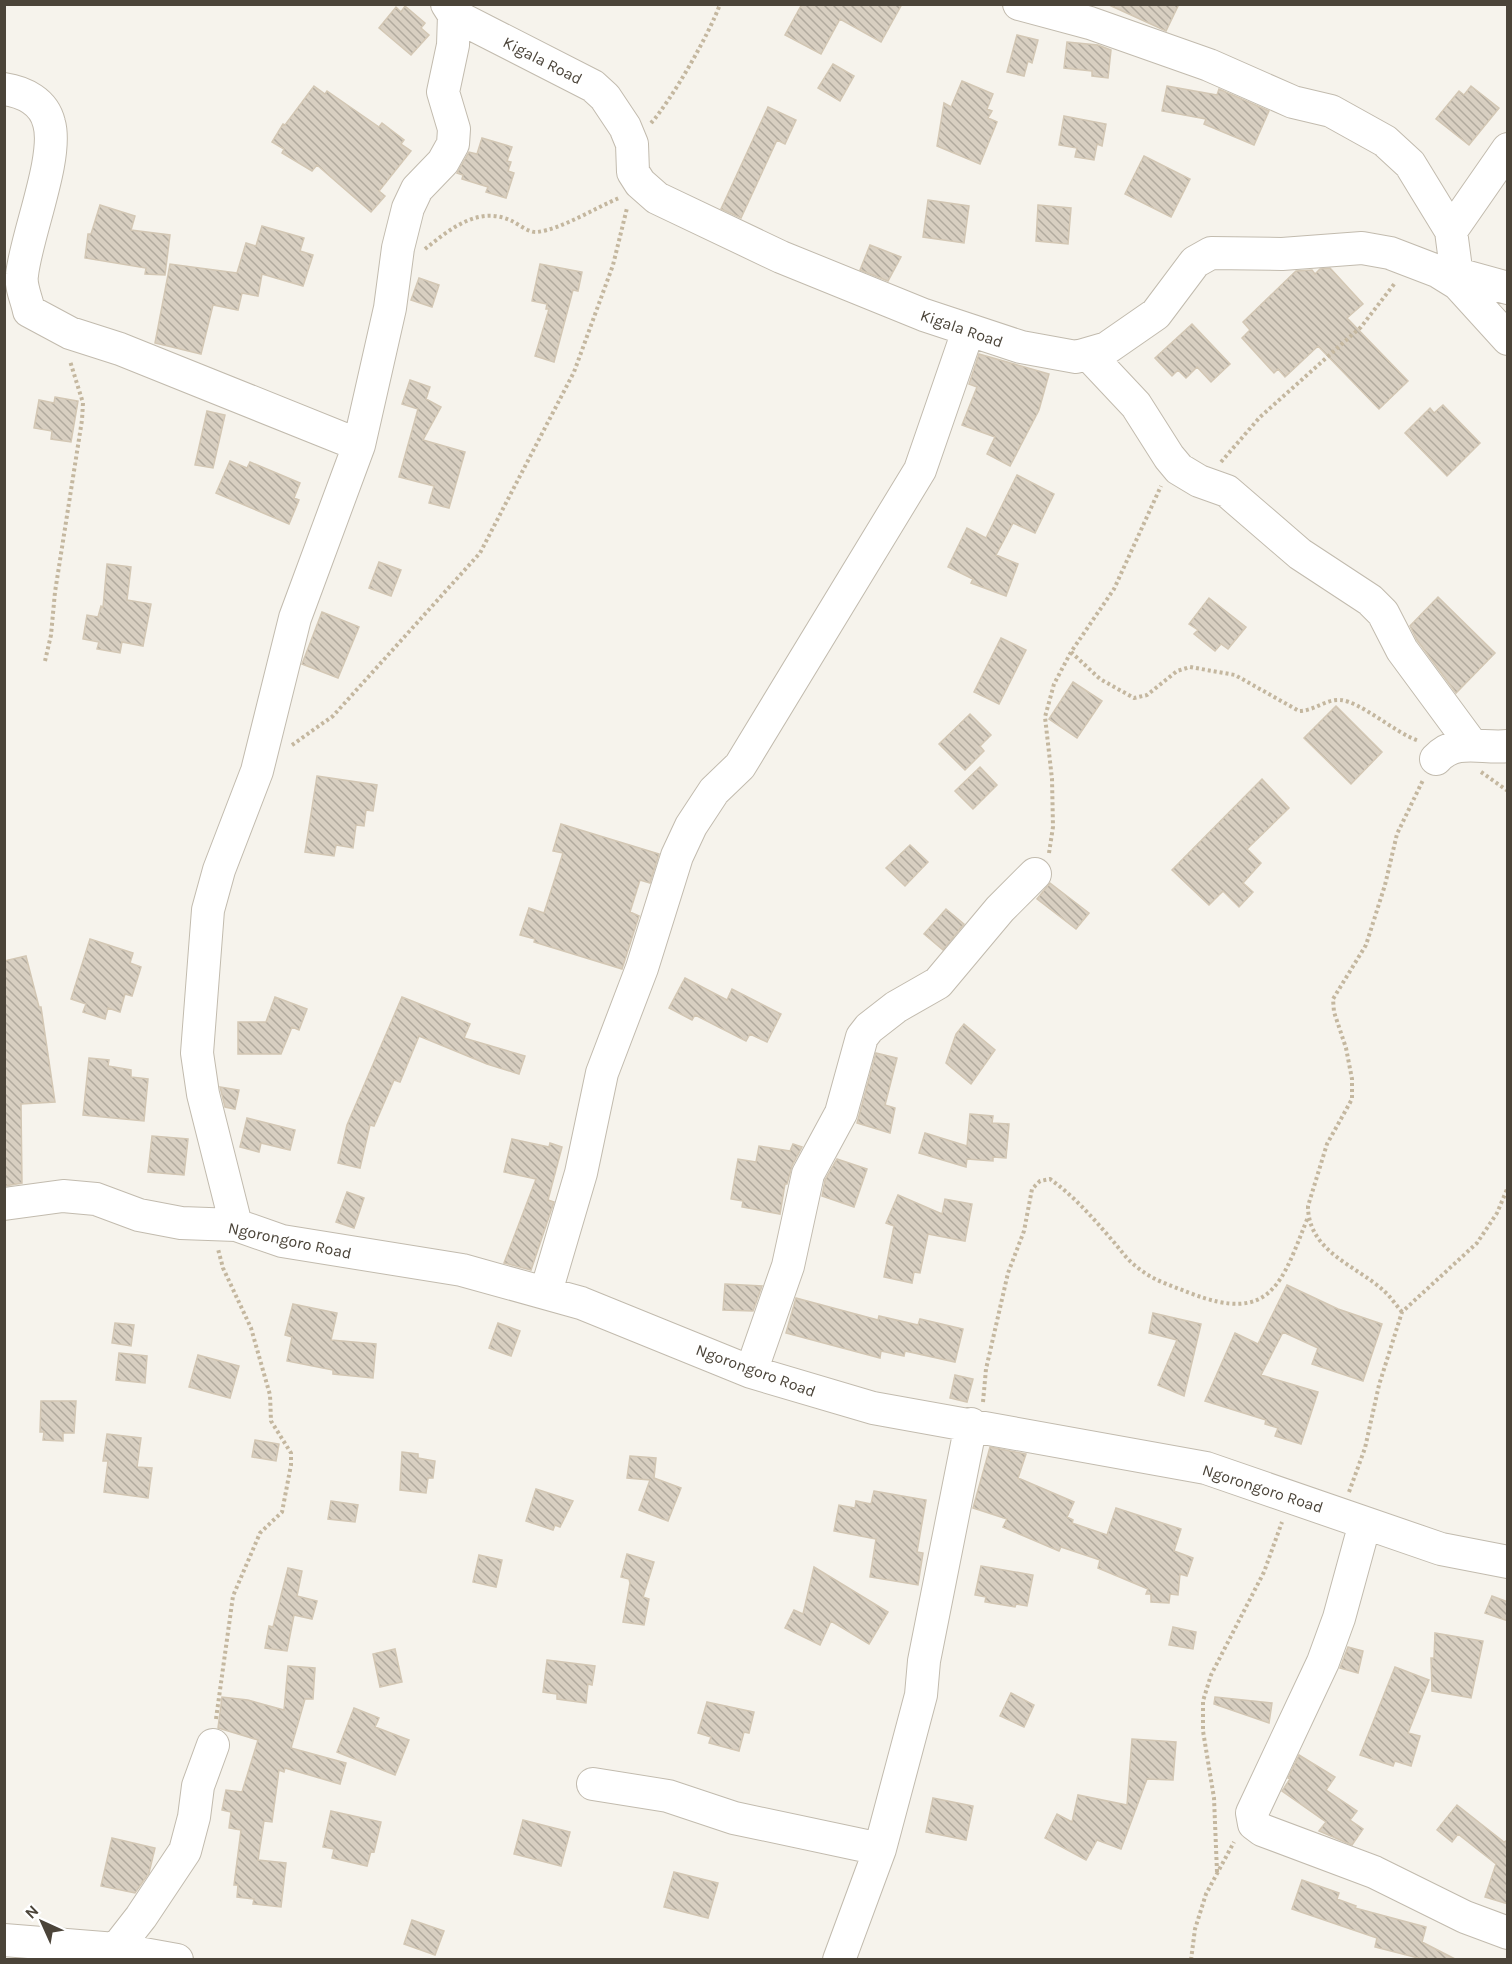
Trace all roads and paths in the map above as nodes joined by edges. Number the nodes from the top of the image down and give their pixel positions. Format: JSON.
{"nodes":[{"id":1,"x":720,"y":4,"type":"edge"},
{"id":2,"x":1019,"y":4,"type":"edge"},
{"id":3,"x":451,"y":10,"type":"edge"},
{"id":4,"x":4,"y":89,"type":"edge"},
{"id":5,"x":632,"y":144,"type":"junction"},
{"id":6,"x":1508,"y":149,"type":"edge"},
{"id":7,"x":640,"y":194,"type":"junction"},
{"id":8,"x":1451,"y":231,"type":"junction"},
{"id":9,"x":1411,"y":260,"type":"junction"},
{"id":10,"x":394,"y":275,"type":"junction"},
{"id":11,"x":1457,"y":279,"type":"junction"},
{"id":12,"x":1508,"y":288,"type":"edge"},
{"id":13,"x":17,"y":306,"type":"edge"},
{"id":14,"x":968,"y":331,"type":"junction"},
{"id":15,"x":70,"y":333,"type":"junction"},
{"id":16,"x":1508,"y":339,"type":"edge"},
{"id":17,"x":1089,"y":355,"type":"junction"},
{"id":18,"x":359,"y":445,"type":"junction"},
{"id":19,"x":1179,"y":469,"type":"junction"},
{"id":20,"x":1207,"y":483,"type":"junction"},
{"id":21,"x":1071,"y":652,"type":"junction"},
{"id":22,"x":45,"y":661,"type":"dead end"},
{"id":23,"x":1508,"y":746,"type":"edge"},
{"id":24,"x":1451,"y":751,"type":"junction"},
{"id":25,"x":257,"y":771,"type":"junction"},
{"id":26,"x":1035,"y":874,"type":"joint"},
{"id":27,"x":1508,"y":1187,"type":"edge"},
{"id":28,"x":4,"y":1204,"type":"edge"},
{"id":29,"x":1308,"y":1216,"type":"junction"},
{"id":30,"x":225,"y":1225,"type":"junction"},
{"id":31,"x":546,"y":1292,"type":"junction"},
{"id":32,"x":1402,"y":1312,"type":"junction"},
{"id":33,"x":751,"y":1372,"type":"junction"},
{"id":34,"x":976,"y":1425,"type":"junction"},
{"id":35,"x":1290,"y":1496,"type":"junction"},
{"id":36,"x":1354,"y":1518,"type":"junction"},
{"id":37,"x":1508,"y":1562,"type":"edge"},
{"id":38,"x":213,"y":1745,"type":"joint"},
{"id":39,"x":593,"y":1784,"type":"dead end"},
{"id":40,"x":1252,"y":1813,"type":"junction"},
{"id":41,"x":880,"y":1849,"type":"junction"},
{"id":42,"x":1217,"y":1872,"type":"junction"},
{"id":43,"x":1508,"y":1933,"type":"edge"},
{"id":44,"x":4,"y":1940,"type":"edge"},
{"id":45,"x":113,"y":1954,"type":"edge"},
{"id":46,"x":177,"y":1959,"type":"edge"},
{"id":47,"x":839,"y":1959,"type":"edge"},
{"id":48,"x":1191,"y":1959,"type":"edge"}],
"edges":[{"from":1,"to":5,"type":"path"},
{"from":2,"to":8,"type":"street"},
{"from":3,"to":5,"type":"street","name":"Kigala Road"},
{"from":3,"to":10,"type":"street"},
{"from":4,"to":13,"type":"street"},
{"from":5,"to":7,"type":"street","name":"Kigala Road"},
{"from":6,"to":8,"type":"street"},
{"from":7,"to":10,"type":"path"},
{"from":7,"to":14,"type":"street","name":"Kigala Road"},
{"from":7,"to":25,"type":"path"},
{"from":8,"to":11,"type":"street"},
{"from":9,"to":11,"type":"street","name":"Kigala Road"},
{"from":9,"to":17,"type":"street","name":"Kigala Road"},
{"from":9,"to":20,"type":"path"},
{"from":10,"to":18,"type":"street"},
{"from":11,"to":12,"type":"street"},
{"from":11,"to":16,"type":"street","name":"Kigala Road"},
{"from":13,"to":15,"type":"street"},
{"from":14,"to":17,"type":"street","name":"Kigala Road"},
{"from":14,"to":31,"type":"street"},
{"from":15,"to":18,"type":"street"},
{"from":15,"to":22,"type":"path"},
{"from":17,"to":19,"type":"street"},
{"from":18,"to":25,"type":"street"},
{"from":19,"to":20,"type":"street"},
{"from":19,"to":21,"type":"path"},
{"from":20,"to":24,"type":"street"},
{"from":21,"to":24,"type":"path"},
{"from":21,"to":26,"type":"path"},
{"from":23,"to":24,"type":"street"},
{"from":24,"to":29,"type":"path"},
{"from":25,"to":30,"type":"street"},
{"from":26,"to":33,"type":"street"},
{"from":27,"to":32,"type":"path"},
{"from":28,"to":30,"type":"street","name":"Ngorongoro Road"},
{"from":29,"to":32,"type":"path"},
{"from":29,"to":34,"type":"path"},
{"from":30,"to":31,"type":"street","name":"Ngorongoro Road"},
{"from":30,"to":38,"type":"path"},
{"from":31,"to":33,"type":"street","name":"Ngorongoro Road"},
{"from":32,"to":36,"type":"path"},
{"from":33,"to":34,"type":"street","name":"Ngorongoro Road"},
{"from":34,"to":35,"type":"street","name":"Ngorongoro Road"},
{"from":34,"to":41,"type":"street"},
{"from":35,"to":36,"type":"street","name":"Ngorongoro Road"},
{"from":35,"to":42,"type":"path"},
{"from":36,"to":37,"type":"street","name":"Ngorongoro Road"},
{"from":36,"to":40,"type":"street"},
{"from":38,"to":45,"type":"street"},
{"from":39,"to":41,"type":"street"},
{"from":40,"to":42,"type":"path"},
{"from":40,"to":43,"type":"street"},
{"from":41,"to":47,"type":"street"},
{"from":42,"to":48,"type":"path"},
{"from":44,"to":45,"type":"street"},
{"from":45,"to":46,"type":"street"}]}
